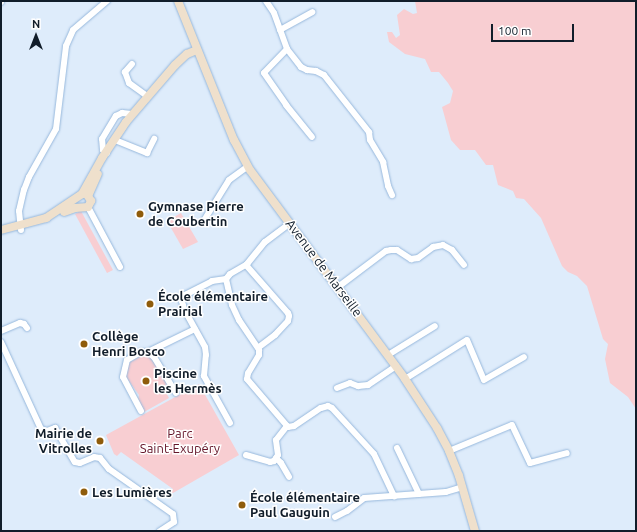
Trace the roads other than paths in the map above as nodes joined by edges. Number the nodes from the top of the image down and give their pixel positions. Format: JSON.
{"nodes":[{"id":1,"x":107,"y":1,"type":"edge"},
{"id":2,"x":178,"y":1,"type":"edge"},
{"id":3,"x":266,"y":1,"type":"edge"},
{"id":4,"x":312,"y":12,"type":"dead end"},
{"id":5,"x":280,"y":30,"type":"junction"},
{"id":6,"x":287,"y":49,"type":"junction"},
{"id":7,"x":197,"y":50,"type":"junction"},
{"id":8,"x":132,"y":64,"type":"dead end"},
{"id":9,"x":147,"y":96,"type":"junction"},
{"id":10,"x":132,"y":114,"type":"junction"},
{"id":11,"x":312,"y":137,"type":"dead end"},
{"id":12,"x":154,"y":139,"type":"dead end"},
{"id":13,"x":115,"y":140,"type":"junction"},
{"id":14,"x":106,"y":153,"type":"junction"},
{"id":15,"x":248,"y":166,"type":"junction"},
{"id":16,"x":392,"y":195,"type":"dead end"},
{"id":17,"x":83,"y":200,"type":"junction"},
{"id":18,"x":203,"y":222,"type":"dead end"},
{"id":19,"x":290,"y":223,"type":"junction"},
{"id":20,"x":21,"y":228,"type":"junction"},
{"id":21,"x":1,"y":230,"type":"edge"},
{"id":22,"x":1,"y":235,"type":"edge"},
{"id":23,"x":246,"y":265,"type":"junction"},
{"id":24,"x":464,"y":265,"type":"dead end"},
{"id":25,"x":120,"y":267,"type":"dead end"},
{"id":26,"x":226,"y":279,"type":"junction"},
{"id":27,"x":338,"y":287,"type":"junction"},
{"id":28,"x":435,"y":326,"type":"dead end"},
{"id":29,"x":27,"y":328,"type":"dead end"},
{"id":30,"x":195,"y":329,"type":"junction"},
{"id":31,"x":1,"y":331,"type":"edge"},
{"id":32,"x":1,"y":342,"type":"edge"},
{"id":33,"x":258,"y":348,"type":"junction"},
{"id":34,"x":148,"y":352,"type":"junction"},
{"id":35,"x":388,"y":356,"type":"junction"},
{"id":36,"x":524,"y":357,"type":"dead end"},
{"id":37,"x":396,"y":366,"type":"junction"},
{"id":38,"x":405,"y":379,"type":"junction"},
{"id":39,"x":337,"y":388,"type":"dead end"},
{"id":40,"x":176,"y":393,"type":"dead end"},
{"id":41,"x":141,"y":411,"type":"dead end"},
{"id":42,"x":230,"y":423,"type":"dead end"},
{"id":43,"x":287,"y":426,"type":"junction"},
{"id":44,"x":398,"y":448,"type":"dead end"},
{"id":45,"x":449,"y":451,"type":"junction"},
{"id":46,"x":568,"y":453,"type":"dead end"},
{"id":47,"x":246,"y":455,"type":"dead end"},
{"id":48,"x":276,"y":458,"type":"junction"},
{"id":49,"x":289,"y":477,"type":"dead end"},
{"id":50,"x":462,"y":487,"type":"junction"},
{"id":51,"x":419,"y":494,"type":"junction"},
{"id":52,"x":394,"y":496,"type":"junction"},
{"id":53,"x":335,"y":517,"type":"dead end"},
{"id":54,"x":160,"y":531,"type":"edge"},
{"id":55,"x":475,"y":531,"type":"edge"}],
"edges":[{"from":1,"to":20,"type":"street"},
{"from":2,"to":7,"type":"street","name":"Avenue de Marseille"},
{"from":3,"to":5,"type":"street"},
{"from":4,"to":5,"type":"street"},
{"from":5,"to":6,"type":"street"},
{"from":6,"to":11,"type":"street"},
{"from":6,"to":16,"type":"street"},
{"from":7,"to":9,"type":"street"},
{"from":7,"to":15,"type":"street","name":"Avenue de Marseille"},
{"from":8,"to":9,"type":"street"},
{"from":9,"to":10,"type":"street"},
{"from":10,"to":13,"type":"street"},
{"from":10,"to":14,"type":"street"},
{"from":12,"to":13,"type":"street"},
{"from":13,"to":14,"type":"street"},
{"from":14,"to":17,"type":"street"},
{"from":15,"to":18,"type":"street"},
{"from":15,"to":19,"type":"street","name":"Avenue de Marseille"},
{"from":17,"to":20,"type":"street"},
{"from":17,"to":25,"type":"street"},
{"from":19,"to":23,"type":"street"},
{"from":19,"to":27,"type":"street","name":"Avenue de Marseille"},
{"from":20,"to":21,"type":"street"},
{"from":20,"to":22,"type":"street"},
{"from":23,"to":26,"type":"street"},
{"from":23,"to":33,"type":"street"},
{"from":24,"to":27,"type":"street"},
{"from":26,"to":30,"type":"street"},
{"from":26,"to":33,"type":"street"},
{"from":27,"to":35,"type":"street","name":"Avenue de Marseille"},
{"from":28,"to":35,"type":"street"},
{"from":29,"to":31,"type":"street"},
{"from":30,"to":34,"type":"street"},
{"from":30,"to":42,"type":"street"},
{"from":32,"to":54,"type":"street"},
{"from":33,"to":43,"type":"street"},
{"from":34,"to":40,"type":"street"},
{"from":34,"to":41,"type":"street"},
{"from":35,"to":37,"type":"street","name":"Avenue de Marseille"},
{"from":36,"to":38,"type":"street"},
{"from":37,"to":38,"type":"street","name":"Avenue de Marseille"},
{"from":37,"to":39,"type":"street"},
{"from":38,"to":45,"type":"street","name":"Avenue de Marseille"},
{"from":43,"to":48,"type":"street"},
{"from":43,"to":52,"type":"street"},
{"from":44,"to":51,"type":"street"},
{"from":45,"to":46,"type":"street"},
{"from":45,"to":50,"type":"street","name":"Avenue de Marseille"},
{"from":47,"to":48,"type":"street"},
{"from":48,"to":49,"type":"street"},
{"from":50,"to":51,"type":"street"},
{"from":50,"to":55,"type":"street","name":"Avenue de Marseille"},
{"from":51,"to":52,"type":"street"},
{"from":52,"to":53,"type":"street"}]}
